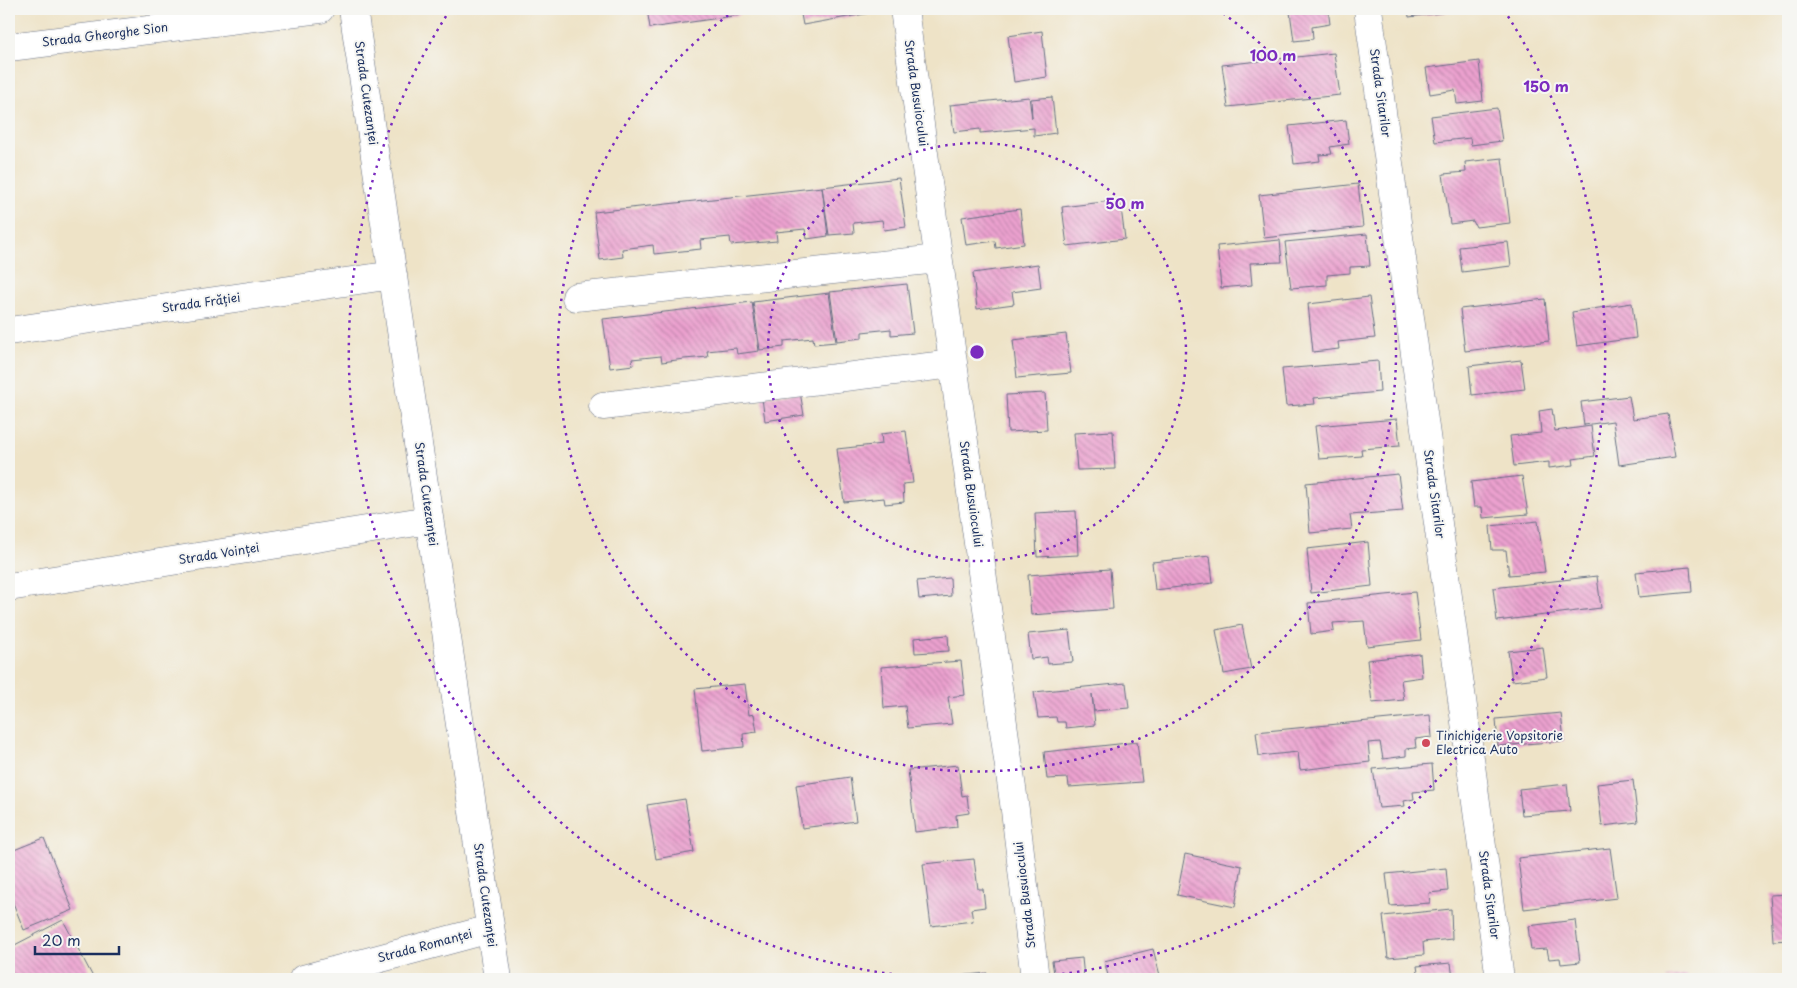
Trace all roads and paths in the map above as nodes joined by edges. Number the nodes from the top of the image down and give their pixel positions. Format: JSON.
{"nodes":[{"id":1,"x":320,"y":9,"type":"edge"},
{"id":2,"x":354,"y":9,"type":"edge"},
{"id":3,"x":904,"y":9,"type":"edge"},
{"id":4,"x":1368,"y":9,"type":"edge"},
{"id":5,"x":9,"y":47,"type":"edge"},
{"id":6,"x":938,"y":260,"type":"junction"},
{"id":7,"x":393,"y":275,"type":"junction"},
{"id":8,"x":576,"y":297,"type":"dead end"},
{"id":9,"x":9,"y":331,"type":"edge"},
{"id":10,"x":953,"y":364,"type":"junction"},
{"id":11,"x":604,"y":406,"type":"dead end"},
{"id":12,"x":430,"y":520,"type":"junction"},
{"id":13,"x":9,"y":588,"type":"edge"},
{"id":14,"x":490,"y":929,"type":"junction"},
{"id":15,"x":303,"y":979,"type":"edge"},
{"id":16,"x":498,"y":979,"type":"edge"},
{"id":17,"x":1035,"y":979,"type":"edge"},
{"id":18,"x":1500,"y":979,"type":"edge"}],
"edges":[{"from":1,"to":5,"type":"street","name":"Strada Gheorghe Sion"},
{"from":2,"to":7,"type":"street","name":"Strada Cutezanței"},
{"from":3,"to":6,"type":"street","name":"Strada Busuiocului"},
{"from":4,"to":18,"type":"street","name":"Strada Sitarilor"},
{"from":6,"to":8,"type":"street"},
{"from":6,"to":10,"type":"street","name":"Strada Busuiocului"},
{"from":7,"to":9,"type":"street","name":"Strada Frăției"},
{"from":7,"to":12,"type":"street","name":"Strada Cutezanței"},
{"from":10,"to":11,"type":"street"},
{"from":10,"to":17,"type":"street","name":"Strada Busuiocului"},
{"from":12,"to":13,"type":"street","name":"Strada Voinței"},
{"from":12,"to":14,"type":"street","name":"Strada Cutezanței"},
{"from":14,"to":15,"type":"street","name":"Strada Romanței"},
{"from":14,"to":16,"type":"street","name":"Strada Cutezanței"}]}
